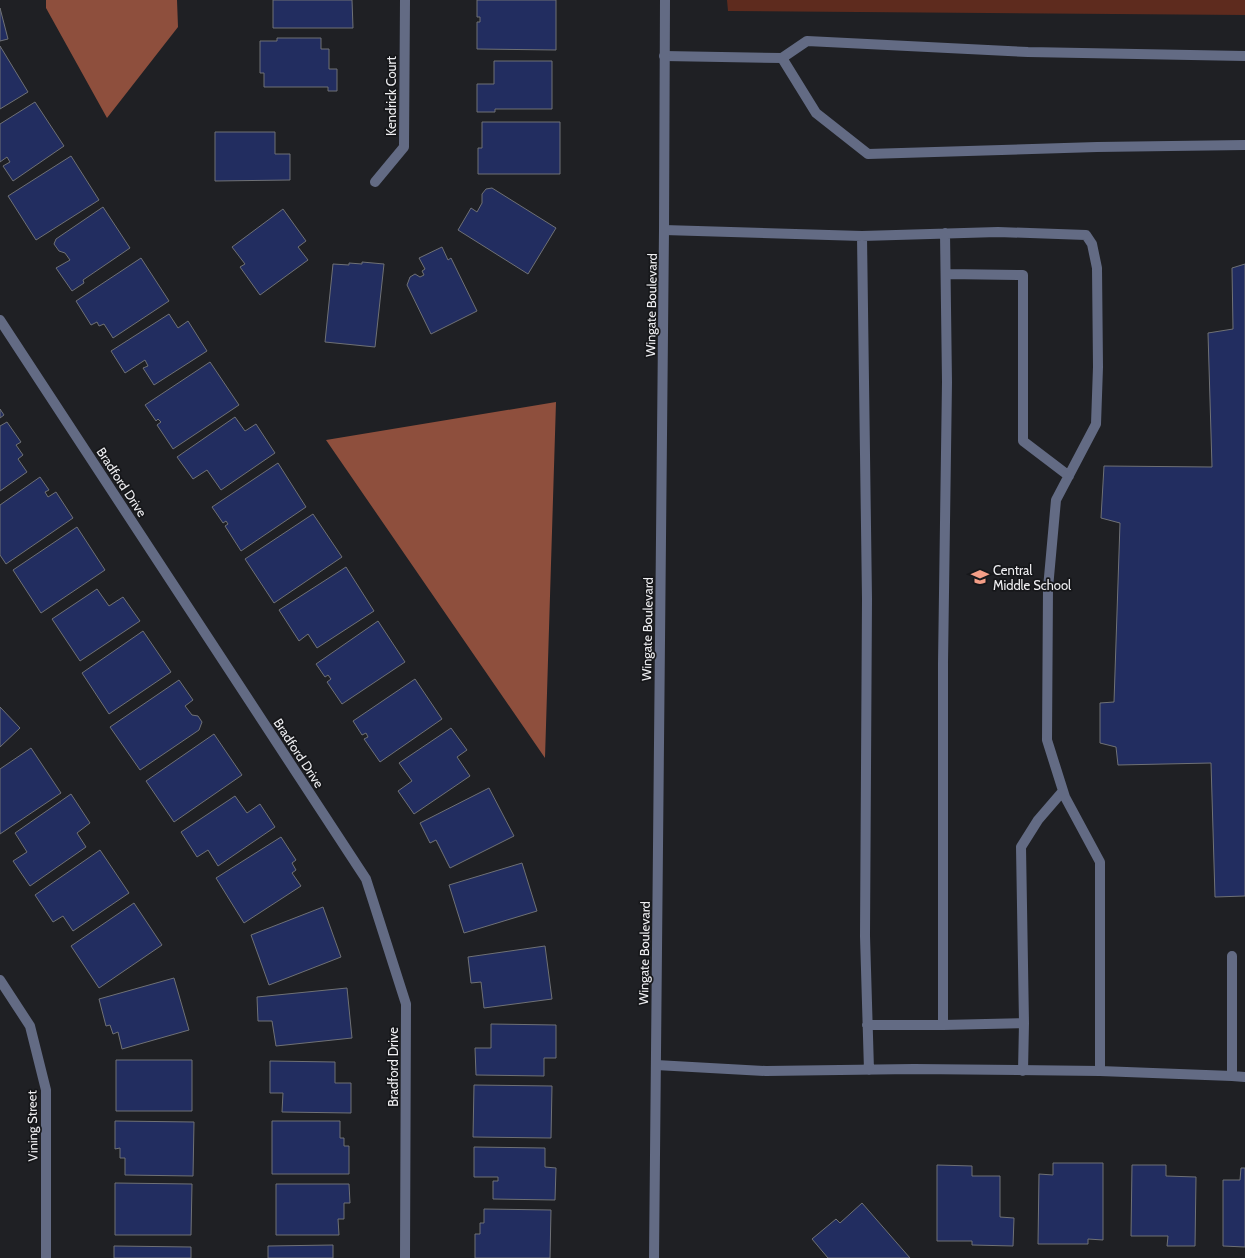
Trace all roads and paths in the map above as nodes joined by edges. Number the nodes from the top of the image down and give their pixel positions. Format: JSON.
{"nodes":[{"id":1,"x":405,"y":0,"type":"edge"},
{"id":2,"x":665,"y":0,"type":"edge"},
{"id":3,"x":664,"y":56,"type":"junction"},
{"id":4,"x":1245,"y":56,"type":"edge"},
{"id":5,"x":782,"y":58,"type":"junction"},
{"id":6,"x":1245,"y":145,"type":"edge"},
{"id":7,"x":375,"y":182,"type":"dead end"},
{"id":8,"x":664,"y":230,"type":"junction"},
{"id":9,"x":945,"y":233,"type":"junction"},
{"id":10,"x":862,"y":236,"type":"junction"},
{"id":11,"x":946,"y":274,"type":"junction"},
{"id":12,"x":0,"y":320,"type":"edge"},
{"id":13,"x":1069,"y":476,"type":"junction"},
{"id":14,"x":1063,"y":791,"type":"junction"},
{"id":15,"x":1232,"y":956,"type":"dead end"},
{"id":16,"x":0,"y":980,"type":"edge"},
{"id":17,"x":1024,"y":1023,"type":"junction"},
{"id":18,"x":867,"y":1025,"type":"junction"},
{"id":19,"x":943,"y":1025,"type":"junction"},
{"id":20,"x":656,"y":1065,"type":"junction"},
{"id":21,"x":869,"y":1070,"type":"junction"},
{"id":22,"x":1023,"y":1071,"type":"junction"},
{"id":23,"x":1100,"y":1071,"type":"junction"},
{"id":24,"x":1232,"y":1076,"type":"junction"},
{"id":25,"x":1245,"y":1077,"type":"edge"},
{"id":26,"x":46,"y":1258,"type":"edge"},
{"id":27,"x":405,"y":1258,"type":"edge"},
{"id":28,"x":654,"y":1258,"type":"edge"}],
"edges":[{"from":1,"to":7,"type":"street","name":"Kendrick Court"},
{"from":2,"to":3,"type":"street","name":"Wingate Boulevard"},
{"from":3,"to":5,"type":"street"},
{"from":3,"to":8,"type":"street","name":"Wingate Boulevard"},
{"from":4,"to":5,"type":"street"},
{"from":5,"to":6,"type":"street"},
{"from":8,"to":10,"type":"street"},
{"from":8,"to":20,"type":"street","name":"Wingate Boulevard"},
{"from":9,"to":10,"type":"street"},
{"from":9,"to":11,"type":"street"},
{"from":9,"to":13,"type":"street"},
{"from":10,"to":18,"type":"street"},
{"from":11,"to":13,"type":"street"},
{"from":11,"to":19,"type":"street"},
{"from":12,"to":27,"type":"street","name":"Bradford Drive"},
{"from":13,"to":14,"type":"street"},
{"from":14,"to":17,"type":"street"},
{"from":14,"to":23,"type":"street"},
{"from":15,"to":24,"type":"street"},
{"from":16,"to":26,"type":"street","name":"Vining Street"},
{"from":17,"to":19,"type":"street"},
{"from":17,"to":22,"type":"street"},
{"from":18,"to":19,"type":"street"},
{"from":18,"to":21,"type":"street"},
{"from":20,"to":21,"type":"street"},
{"from":20,"to":28,"type":"street","name":"Wingate Boulevard"},
{"from":21,"to":22,"type":"street"},
{"from":22,"to":23,"type":"street"},
{"from":23,"to":24,"type":"street"},
{"from":24,"to":25,"type":"street"}]}
